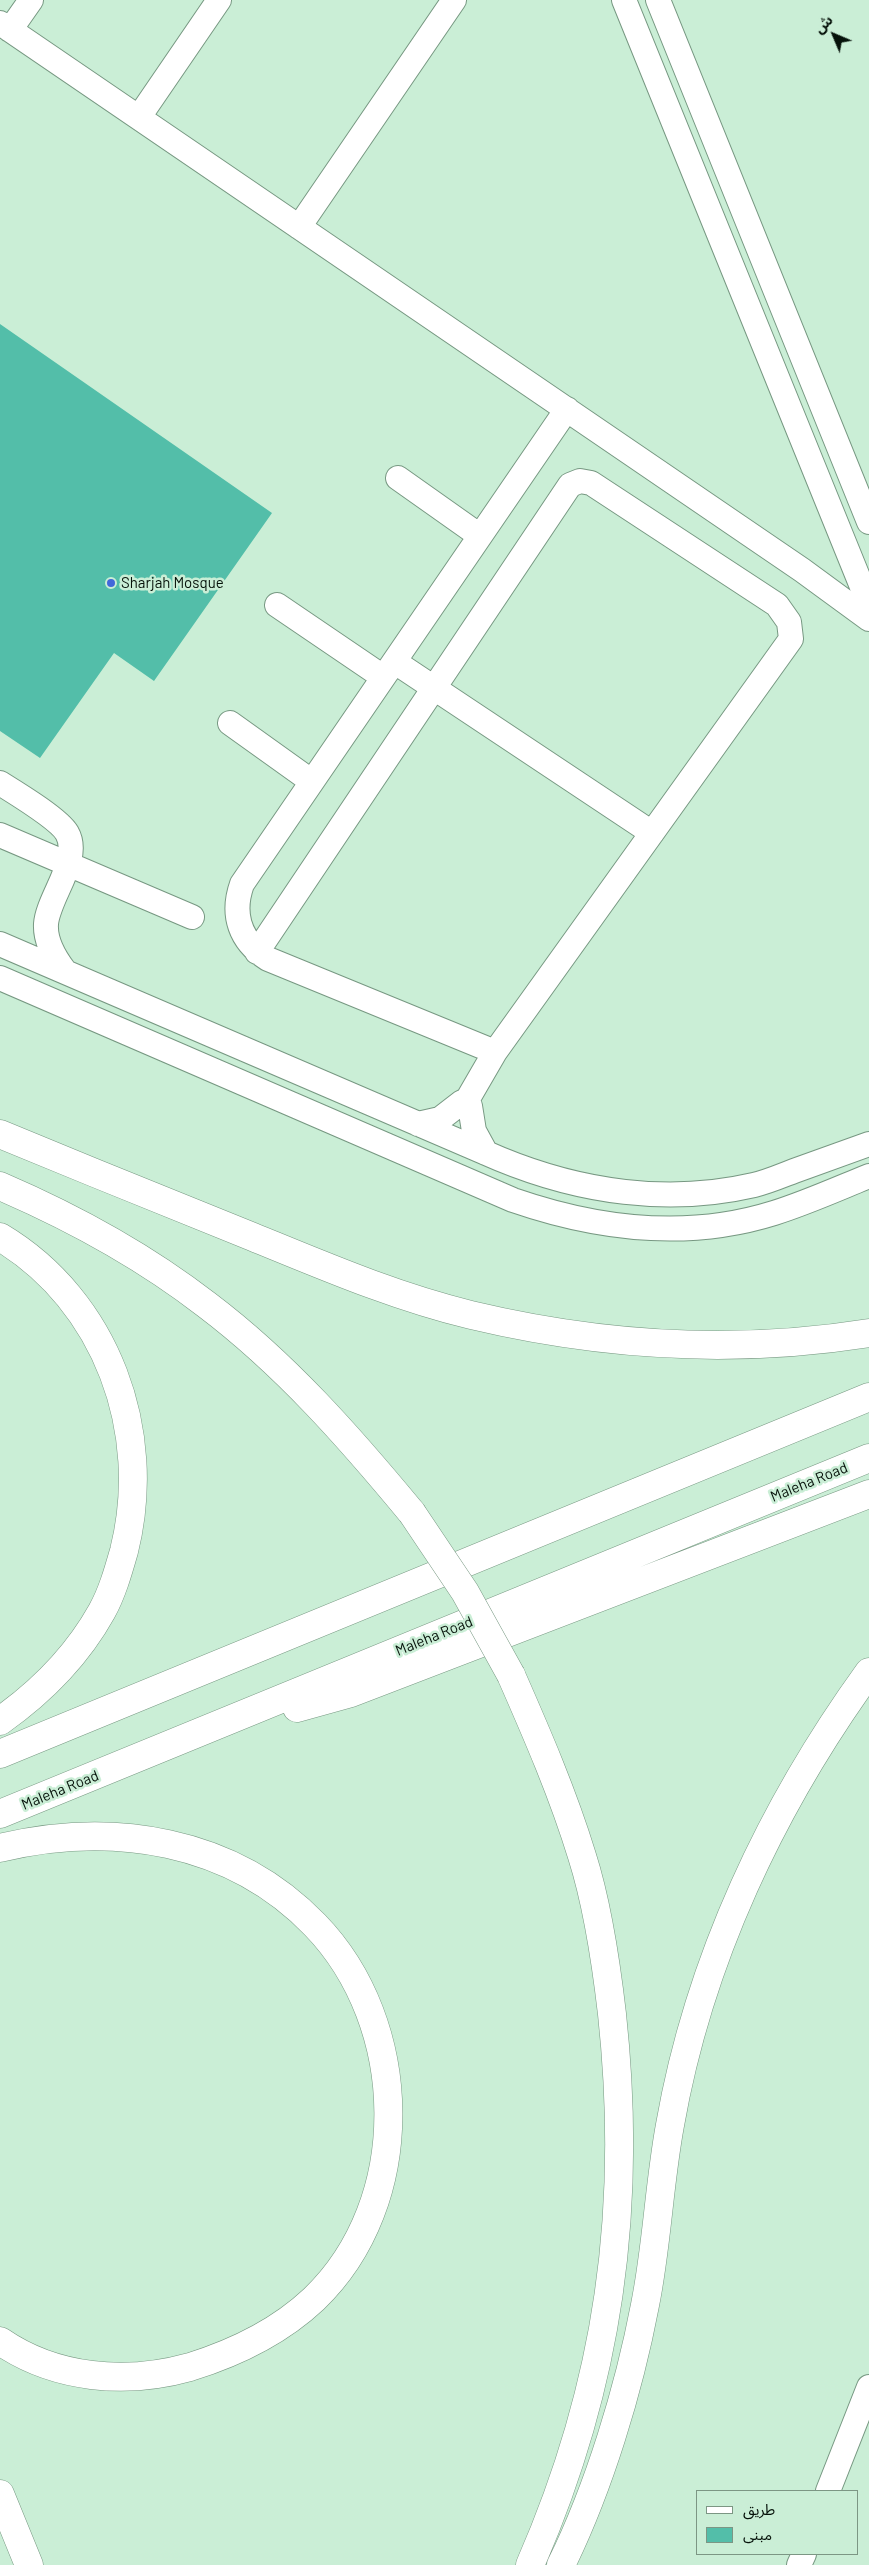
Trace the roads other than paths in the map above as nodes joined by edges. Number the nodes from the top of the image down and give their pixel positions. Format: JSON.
{"nodes":[{"id":1,"x":31,"y":0,"type":"edge"},
{"id":2,"x":219,"y":0,"type":"edge"},
{"id":3,"x":454,"y":0,"type":"edge"},
{"id":4,"x":624,"y":0,"type":"edge"},
{"id":5,"x":658,"y":0,"type":"edge"},
{"id":6,"x":5,"y":26,"type":"edge"},
{"id":7,"x":139,"y":118,"type":"junction"},
{"id":8,"x":299,"y":227,"type":"junction"},
{"id":9,"x":567,"y":409,"type":"junction"},
{"id":10,"x":398,"y":478,"type":"dead end"},
{"id":11,"x":869,"y":522,"type":"edge"},
{"id":12,"x":480,"y":536,"type":"junction"},
{"id":13,"x":848,"y":553,"type":"junction"},
{"id":14,"x":802,"y":570,"type":"junction"},
{"id":15,"x":869,"y":604,"type":"edge"},
{"id":16,"x":277,"y":605,"type":"dead end"},
{"id":17,"x":869,"y":619,"type":"edge"},
{"id":18,"x":389,"y":669,"type":"junction"},
{"id":19,"x":434,"y":687,"type":"junction"},
{"id":20,"x":230,"y":723,"type":"dead end"},
{"id":21,"x":312,"y":781,"type":"junction"},
{"id":22,"x":0,"y":783,"type":"edge"},
{"id":23,"x":652,"y":833,"type":"junction"},
{"id":24,"x":0,"y":835,"type":"edge"},
{"id":25,"x":67,"y":864,"type":"junction"},
{"id":26,"x":192,"y":917,"type":"dead end"},
{"id":27,"x":46,"y":924,"type":"junction"},
{"id":28,"x":4,"y":945,"type":"edge"},
{"id":29,"x":257,"y":952,"type":"junction"},
{"id":30,"x":64,"y":970,"type":"junction"},
{"id":31,"x":0,"y":978,"type":"edge"},
{"id":32,"x":97,"y":986,"type":"junction"},
{"id":33,"x":87,"y":1016,"type":"junction"},
{"id":34,"x":496,"y":1052,"type":"junction"},
{"id":35,"x":466,"y":1102,"type":"junction"},
{"id":36,"x":418,"y":1124,"type":"junction"},
{"id":37,"x":0,"y":1134,"type":"edge"},
{"id":38,"x":869,"y":1144,"type":"edge"},
{"id":39,"x":486,"y":1153,"type":"junction"},
{"id":40,"x":869,"y":1176,"type":"edge"},
{"id":41,"x":0,"y":1186,"type":"edge"},
{"id":42,"x":0,"y":1237,"type":"edge"},
{"id":43,"x":869,"y":1333,"type":"edge"},
{"id":44,"x":869,"y":1397,"type":"edge"},
{"id":45,"x":869,"y":1458,"type":"edge"},
{"id":46,"x":869,"y":1494,"type":"edge"},
{"id":47,"x":869,"y":1672,"type":"edge"},
{"id":48,"x":0,"y":1721,"type":"edge"},
{"id":49,"x":182,"y":1740,"type":"junction"},
{"id":50,"x":0,"y":1754,"type":"edge"},
{"id":51,"x":0,"y":1814,"type":"edge"},
{"id":52,"x":0,"y":1848,"type":"edge"},
{"id":53,"x":0,"y":2342,"type":"edge"},
{"id":54,"x":869,"y":2387,"type":"edge"},
{"id":55,"x":828,"y":2490,"type":"edge"},
{"id":56,"x":0,"y":2494,"type":"edge"},
{"id":57,"x":29,"y":2565,"type":"edge"},
{"id":58,"x":530,"y":2565,"type":"edge"},
{"id":59,"x":561,"y":2565,"type":"edge"}],
"edges":[{"from":1,"to":6,"type":"street"},
{"from":2,"to":7,"type":"street"},
{"from":3,"to":8,"type":"street"},
{"from":4,"to":13,"type":"street"},
{"from":5,"to":11,"type":"street"},
{"from":6,"to":7,"type":"street"},
{"from":7,"to":8,"type":"street"},
{"from":8,"to":9,"type":"street"},
{"from":9,"to":12,"type":"street"},
{"from":9,"to":14,"type":"street"},
{"from":10,"to":12,"type":"street"},
{"from":12,"to":18,"type":"street"},
{"from":13,"to":14,"type":"street"},
{"from":13,"to":15,"type":"street"},
{"from":14,"to":17,"type":"street"},
{"from":16,"to":18,"type":"street"},
{"from":18,"to":19,"type":"street"},
{"from":18,"to":21,"type":"street"},
{"from":19,"to":23,"type":"street"},
{"from":19,"to":23,"type":"street"},
{"from":19,"to":29,"type":"street"},
{"from":20,"to":21,"type":"street"},
{"from":21,"to":29,"type":"street"},
{"from":22,"to":25,"type":"street"},
{"from":23,"to":34,"type":"street"},
{"from":24,"to":25,"type":"street"},
{"from":25,"to":26,"type":"street"},
{"from":25,"to":27,"type":"street"},
{"from":27,"to":28,"type":"street"},
{"from":27,"to":30,"type":"street"},
{"from":28,"to":30,"type":"street"},
{"from":29,"to":34,"type":"street"},
{"from":30,"to":32,"type":"street"},
{"from":31,"to":33,"type":"street"},
{"from":32,"to":33,"type":"street"},
{"from":32,"to":36,"type":"street"},
{"from":33,"to":40,"type":"street"},
{"from":34,"to":35,"type":"street"},
{"from":35,"to":36,"type":"street"},
{"from":35,"to":39,"type":"street"},
{"from":36,"to":39,"type":"street"},
{"from":37,"to":43,"type":"highway"},
{"from":38,"to":39,"type":"street"},
{"from":41,"to":58,"type":"highway","bridge":true},
{"from":42,"to":48,"type":"highway"},
{"from":44,"to":50,"type":"highway"},
{"from":45,"to":49,"type":"highway","name":"Maleha Road"},
{"from":46,"to":49,"type":"highway"},
{"from":47,"to":59,"type":"highway"},
{"from":49,"to":51,"type":"highway","name":"Maleha Road"},
{"from":52,"to":53,"type":"highway"},
{"from":54,"to":55,"type":"street"},
{"from":56,"to":57,"type":"highway"}]}
